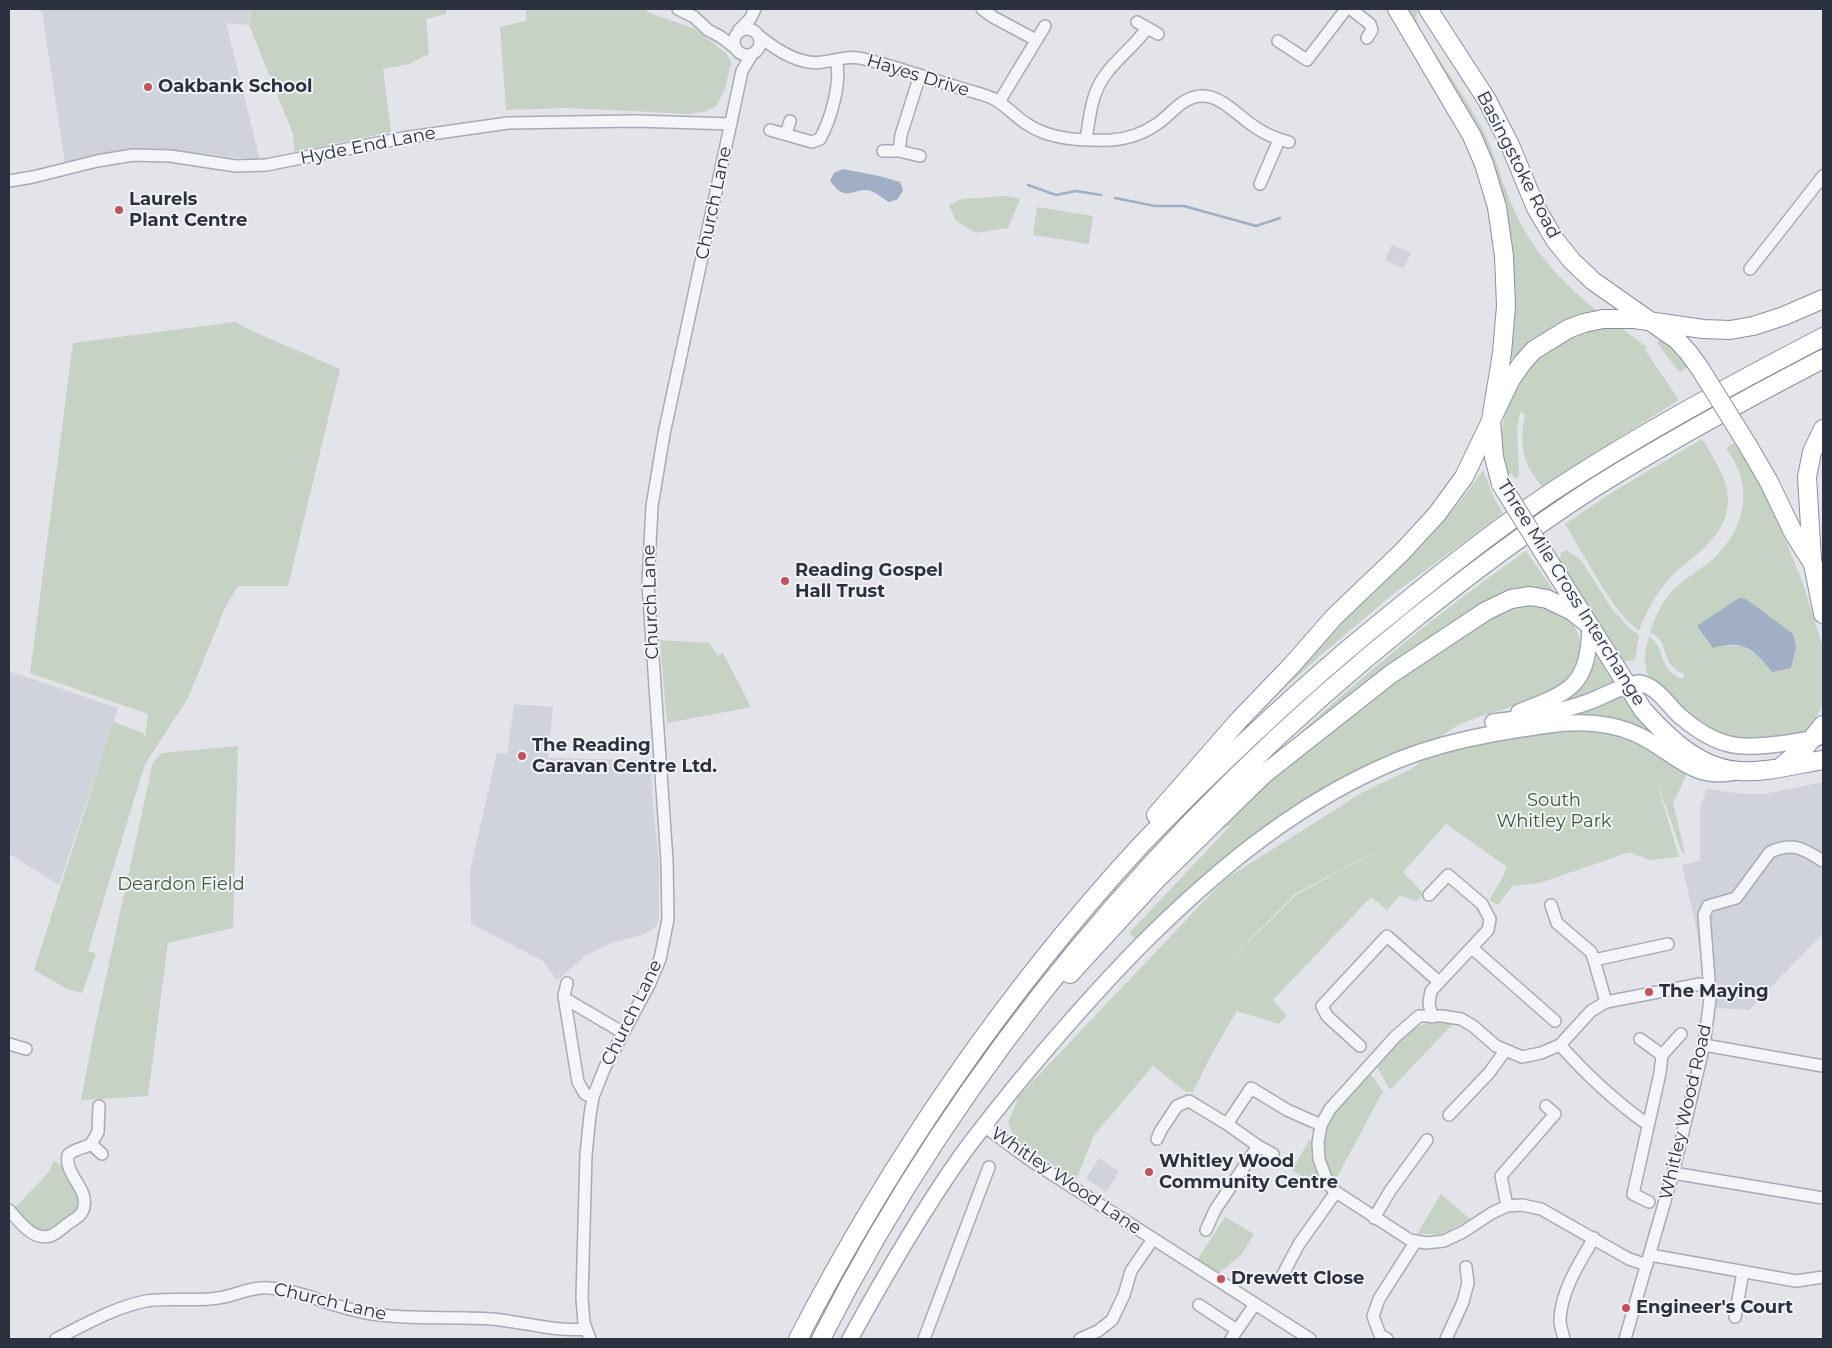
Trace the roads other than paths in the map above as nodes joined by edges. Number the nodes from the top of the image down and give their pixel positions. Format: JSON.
{"nodes":[{"id":1,"x":678,"y":9,"type":"edge"},
{"id":2,"x":982,"y":9,"type":"edge"},
{"id":3,"x":1346,"y":9,"type":"edge"},
{"id":4,"x":1351,"y":9,"type":"edge"},
{"id":5,"x":1397,"y":9,"type":"edge"},
{"id":6,"x":1428,"y":9,"type":"edge"},
{"id":7,"x":754,"y":10,"type":"edge"},
{"id":8,"x":1137,"y":22,"type":"dead end"},
{"id":9,"x":1045,"y":26,"type":"dead end"},
{"id":10,"x":1147,"y":28,"type":"junction"},
{"id":11,"x":737,"y":33,"type":"junction"},
{"id":12,"x":756,"y":33,"type":"junction"},
{"id":13,"x":1158,"y":34,"type":"dead end"},
{"id":14,"x":721,"y":37,"type":"junction"},
{"id":15,"x":1368,"y":38,"type":"dead end"},
{"id":16,"x":1036,"y":40,"type":"junction"},
{"id":17,"x":1278,"y":41,"type":"dead end"},
{"id":18,"x":774,"y":48,"type":"junction"},
{"id":19,"x":736,"y":50,"type":"junction"},
{"id":20,"x":754,"y":52,"type":"junction"},
{"id":21,"x":836,"y":60,"type":"junction"},
{"id":22,"x":742,"y":71,"type":"junction"},
{"id":23,"x":920,"y":75,"type":"junction"},
{"id":24,"x":998,"y":102,"type":"junction"},
{"id":25,"x":790,"y":121,"type":"dead end"},
{"id":26,"x":731,"y":124,"type":"junction"},
{"id":27,"x":770,"y":130,"type":"dead end"},
{"id":28,"x":786,"y":134,"type":"junction"},
{"id":29,"x":1086,"y":140,"type":"junction"},
{"id":30,"x":883,"y":151,"type":"dead end"},
{"id":31,"x":899,"y":151,"type":"junction"},
{"id":32,"x":920,"y":156,"type":"dead end"},
{"id":33,"x":1823,"y":176,"type":"edge"},
{"id":34,"x":9,"y":181,"type":"edge"},
{"id":35,"x":1260,"y":184,"type":"dead end"},
{"id":36,"x":1750,"y":269,"type":"dead end"},
{"id":37,"x":1823,"y":299,"type":"edge"},
{"id":38,"x":1651,"y":322,"type":"junction"},
{"id":39,"x":1823,"y":337,"type":"edge"},
{"id":40,"x":1823,"y":360,"type":"edge"},
{"id":41,"x":1491,"y":420,"type":"junction"},
{"id":42,"x":1823,"y":428,"type":"edge"},
{"id":43,"x":1818,"y":570,"type":"edge"},
{"id":44,"x":1823,"y":614,"type":"edge"},
{"id":45,"x":1588,"y":625,"type":"junction"},
{"id":46,"x":1634,"y":684,"type":"junction"},
{"id":47,"x":1494,"y":722,"type":"junction"},
{"id":48,"x":1823,"y":725,"type":"edge"},
{"id":49,"x":1818,"y":738,"type":"edge"},
{"id":50,"x":1430,"y":748,"type":"junction"},
{"id":51,"x":1823,"y":760,"type":"edge"},
{"id":52,"x":1780,"y":767,"type":"junction"},
{"id":53,"x":1740,"y":771,"type":"junction"},
{"id":54,"x":1823,"y":861,"type":"edge"},
{"id":55,"x":1106,"y":884,"type":"junction"},
{"id":56,"x":1429,"y":894,"type":"dead end"},
{"id":57,"x":1551,"y":905,"type":"dead end"},
{"id":58,"x":1668,"y":944,"type":"dead end"},
{"id":59,"x":1472,"y":948,"type":"junction"},
{"id":60,"x":1594,"y":960,"type":"junction"},
{"id":61,"x":1439,"y":982,"type":"junction"},
{"id":62,"x":567,"y":983,"type":"dead end"},
{"id":63,"x":1708,"y":989,"type":"junction"},
{"id":64,"x":564,"y":998,"type":"junction"},
{"id":65,"x":1606,"y":1002,"type":"junction"},
{"id":66,"x":1432,"y":1017,"type":"junction"},
{"id":67,"x":1554,"y":1021,"type":"dead end"},
{"id":68,"x":622,"y":1032,"type":"junction"},
{"id":69,"x":1681,"y":1034,"type":"dead end"},
{"id":70,"x":1640,"y":1039,"type":"dead end"},
{"id":71,"x":9,"y":1044,"type":"edge"},
{"id":72,"x":1560,"y":1045,"type":"junction"},
{"id":73,"x":1704,"y":1045,"type":"junction"},
{"id":74,"x":1360,"y":1046,"type":"dead end"},
{"id":75,"x":26,"y":1049,"type":"dead end"},
{"id":76,"x":1000,"y":1049,"type":"junction"},
{"id":77,"x":1505,"y":1051,"type":"junction"},
{"id":78,"x":1662,"y":1055,"type":"junction"},
{"id":79,"x":1823,"y":1066,"type":"edge"},
{"id":80,"x":593,"y":1097,"type":"junction"},
{"id":81,"x":99,"y":1106,"type":"dead end"},
{"id":82,"x":1546,"y":1106,"type":"dead end"},
{"id":83,"x":1449,"y":1115,"type":"dead end"},
{"id":84,"x":1227,"y":1124,"type":"junction"},
{"id":85,"x":1647,"y":1124,"type":"junction"},
{"id":86,"x":1321,"y":1125,"type":"junction"},
{"id":87,"x":984,"y":1126,"type":"junction"},
{"id":88,"x":1156,"y":1139,"type":"dead end"},
{"id":89,"x":1427,"y":1140,"type":"dead end"},
{"id":90,"x":92,"y":1144,"type":"junction"},
{"id":91,"x":1258,"y":1146,"type":"junction"},
{"id":92,"x":102,"y":1154,"type":"dead end"},
{"id":93,"x":1273,"y":1154,"type":"dead end"},
{"id":94,"x":989,"y":1168,"type":"dead end"},
{"id":95,"x":1673,"y":1173,"type":"junction"},
{"id":96,"x":1336,"y":1192,"type":"junction"},
{"id":97,"x":1823,"y":1198,"type":"edge"},
{"id":98,"x":1649,"y":1202,"type":"dead end"},
{"id":99,"x":1507,"y":1206,"type":"junction"},
{"id":100,"x":9,"y":1211,"type":"edge"},
{"id":101,"x":1374,"y":1218,"type":"junction"},
{"id":102,"x":1206,"y":1230,"type":"dead end"},
{"id":103,"x":1594,"y":1238,"type":"junction"},
{"id":104,"x":1153,"y":1240,"type":"junction"},
{"id":105,"x":1416,"y":1241,"type":"junction"},
{"id":106,"x":1649,"y":1260,"type":"junction"},
{"id":107,"x":1466,"y":1267,"type":"dead end"},
{"id":108,"x":1743,"y":1272,"type":"junction"},
{"id":109,"x":1282,"y":1276,"type":"dead end"},
{"id":110,"x":1823,"y":1277,"type":"edge"},
{"id":111,"x":1255,"y":1304,"type":"junction"},
{"id":112,"x":1198,"y":1305,"type":"dead end"},
{"id":113,"x":1735,"y":1317,"type":"dead end"},
{"id":114,"x":588,"y":1334,"type":"edge"},
{"id":115,"x":1234,"y":1335,"type":"edge"},
{"id":116,"x":56,"y":1339,"type":"edge"},
{"id":117,"x":798,"y":1339,"type":"edge"},
{"id":118,"x":821,"y":1339,"type":"edge"},
{"id":119,"x":850,"y":1339,"type":"edge"},
{"id":120,"x":924,"y":1339,"type":"edge"},
{"id":121,"x":1080,"y":1339,"type":"edge"},
{"id":122,"x":1310,"y":1339,"type":"edge"},
{"id":123,"x":1387,"y":1339,"type":"edge"},
{"id":124,"x":1446,"y":1339,"type":"edge"},
{"id":125,"x":1564,"y":1339,"type":"edge"},
{"id":126,"x":1625,"y":1339,"type":"edge"}],
"edges":[{"from":1,"to":14,"type":"street"},
{"from":2,"to":16,"type":"street"},
{"from":3,"to":17,"type":"street"},
{"from":4,"to":15,"type":"street"},
{"from":5,"to":41,"type":"highway","name":"Basingstoke Road"},
{"from":6,"to":38,"type":"highway","name":"Basingstoke Road"},
{"from":7,"to":11,"type":"street"},
{"from":7,"to":12,"type":"street"},
{"from":8,"to":10,"type":"street"},
{"from":9,"to":16,"type":"street"},
{"from":10,"to":13,"type":"street"},
{"from":10,"to":29,"type":"street"},
{"from":11,"to":12,"type":"street"},
{"from":11,"to":14,"type":"street"},
{"from":11,"to":19,"type":"street"},
{"from":12,"to":18,"type":"street","name":"Hayes Drive"},
{"from":12,"to":20,"type":"street"},
{"from":14,"to":19,"type":"street"},
{"from":16,"to":24,"type":"street"},
{"from":18,"to":20,"type":"street"},
{"from":18,"to":21,"type":"street","name":"Hayes Drive"},
{"from":19,"to":20,"type":"street"},
{"from":19,"to":22,"type":"street","name":"Church Lane"},
{"from":20,"to":22,"type":"street","name":"Church Lane"},
{"from":21,"to":23,"type":"street","name":"Hayes Drive"},
{"from":21,"to":28,"type":"street","name":"Hayes Drive"},
{"from":22,"to":26,"type":"street","name":"Church Lane"},
{"from":23,"to":24,"type":"street","name":"Hayes Drive"},
{"from":23,"to":31,"type":"street"},
{"from":24,"to":29,"type":"street","name":"Hayes Drive"},
{"from":25,"to":28,"type":"street"},
{"from":26,"to":34,"type":"street","name":"Hyde End Lane"},
{"from":26,"to":68,"type":"street","name":"Church Lane"},
{"from":27,"to":28,"type":"street","name":"Hayes Drive"},
{"from":29,"to":35,"type":"street","name":"Hayes Drive"},
{"from":30,"to":31,"type":"street"},
{"from":31,"to":32,"type":"street"},
{"from":33,"to":36,"type":"street"},
{"from":37,"to":38,"type":"highway"},
{"from":38,"to":41,"type":"highway"},
{"from":38,"to":43,"type":"highway","bridge":true},
{"from":39,"to":55,"type":"highway"},
{"from":40,"to":76,"type":"highway"},
{"from":41,"to":45,"type":"highway","name":"Three Mile Cross Interchange","bridge":true},
{"from":41,"to":55,"type":"highway"},
{"from":42,"to":43,"type":"highway"},
{"from":43,"to":44,"type":"highway"},
{"from":45,"to":46,"type":"highway","name":"Three Mile Cross Interchange"},
{"from":45,"to":47,"type":"main road"},
{"from":45,"to":76,"type":"highway"},
{"from":46,"to":47,"type":"main road"},
{"from":46,"to":49,"type":"main road"},
{"from":46,"to":53,"type":"highway","name":"Three Mile Cross Interchange"},
{"from":47,"to":50,"type":"main road"},
{"from":48,"to":49,"type":"highway"},
{"from":49,"to":52,"type":"highway"},
{"from":50,"to":53,"type":"main road"},
{"from":50,"to":87,"type":"main road"},
{"from":51,"to":52,"type":"highway"},
{"from":52,"to":53,"type":"highway","name":"Three Mile Cross Interchange"},
{"from":54,"to":63,"type":"street","name":"Whitley Wood Road"},
{"from":55,"to":117,"type":"highway"},
{"from":56,"to":59,"type":"street"},
{"from":57,"to":60,"type":"street"},
{"from":58,"to":60,"type":"street"},
{"from":59,"to":61,"type":"street"},
{"from":59,"to":67,"type":"street"},
{"from":60,"to":65,"type":"street"},
{"from":61,"to":66,"type":"street"},
{"from":61,"to":74,"type":"street"},
{"from":62,"to":64,"type":"street"},
{"from":63,"to":65,"type":"street"},
{"from":63,"to":73,"type":"street","name":"Whitley Wood Road"},
{"from":64,"to":68,"type":"street"},
{"from":64,"to":80,"type":"street"},
{"from":65,"to":72,"type":"street"},
{"from":66,"to":77,"type":"street"},
{"from":66,"to":86,"type":"street"},
{"from":68,"to":80,"type":"street","name":"Church Lane"},
{"from":69,"to":78,"type":"street"},
{"from":70,"to":78,"type":"street"},
{"from":71,"to":75,"type":"street"},
{"from":72,"to":77,"type":"street"},
{"from":72,"to":85,"type":"street"},
{"from":73,"to":79,"type":"street"},
{"from":73,"to":95,"type":"street","name":"Whitley Wood Road"},
{"from":76,"to":118,"type":"highway"},
{"from":77,"to":83,"type":"street"},
{"from":78,"to":85,"type":"street"},
{"from":80,"to":114,"type":"street","name":"Church Lane"},
{"from":81,"to":90,"type":"street"},
{"from":82,"to":99,"type":"street"},
{"from":84,"to":86,"type":"street"},
{"from":84,"to":88,"type":"street"},
{"from":84,"to":91,"type":"street"},
{"from":85,"to":98,"type":"street"},
{"from":86,"to":96,"type":"street"},
{"from":87,"to":104,"type":"street","name":"Whitley Wood Lane"},
{"from":87,"to":119,"type":"main road","name":"Whitley Wood Lane"},
{"from":89,"to":101,"type":"street"},
{"from":90,"to":92,"type":"street"},
{"from":90,"to":100,"type":"street"},
{"from":91,"to":93,"type":"street"},
{"from":91,"to":102,"type":"street"},
{"from":94,"to":120,"type":"street"},
{"from":95,"to":97,"type":"street"},
{"from":95,"to":106,"type":"street","name":"Whitley Wood Road"},
{"from":96,"to":101,"type":"street"},
{"from":96,"to":109,"type":"street"},
{"from":99,"to":103,"type":"street"},
{"from":99,"to":105,"type":"street"},
{"from":101,"to":105,"type":"street"},
{"from":103,"to":106,"type":"street"},
{"from":103,"to":125,"type":"street"},
{"from":104,"to":111,"type":"street","name":"Whitley Wood Lane"},
{"from":104,"to":121,"type":"street"},
{"from":105,"to":123,"type":"street"},
{"from":106,"to":108,"type":"street"},
{"from":106,"to":126,"type":"street","name":"Whitley Wood Road"},
{"from":107,"to":124,"type":"street"},
{"from":108,"to":110,"type":"street"},
{"from":108,"to":113,"type":"street"},
{"from":111,"to":115,"type":"street"},
{"from":111,"to":122,"type":"street","name":"Whitley Wood Lane"},
{"from":112,"to":115,"type":"street"},
{"from":114,"to":116,"type":"street","name":"Church Lane"}]}
